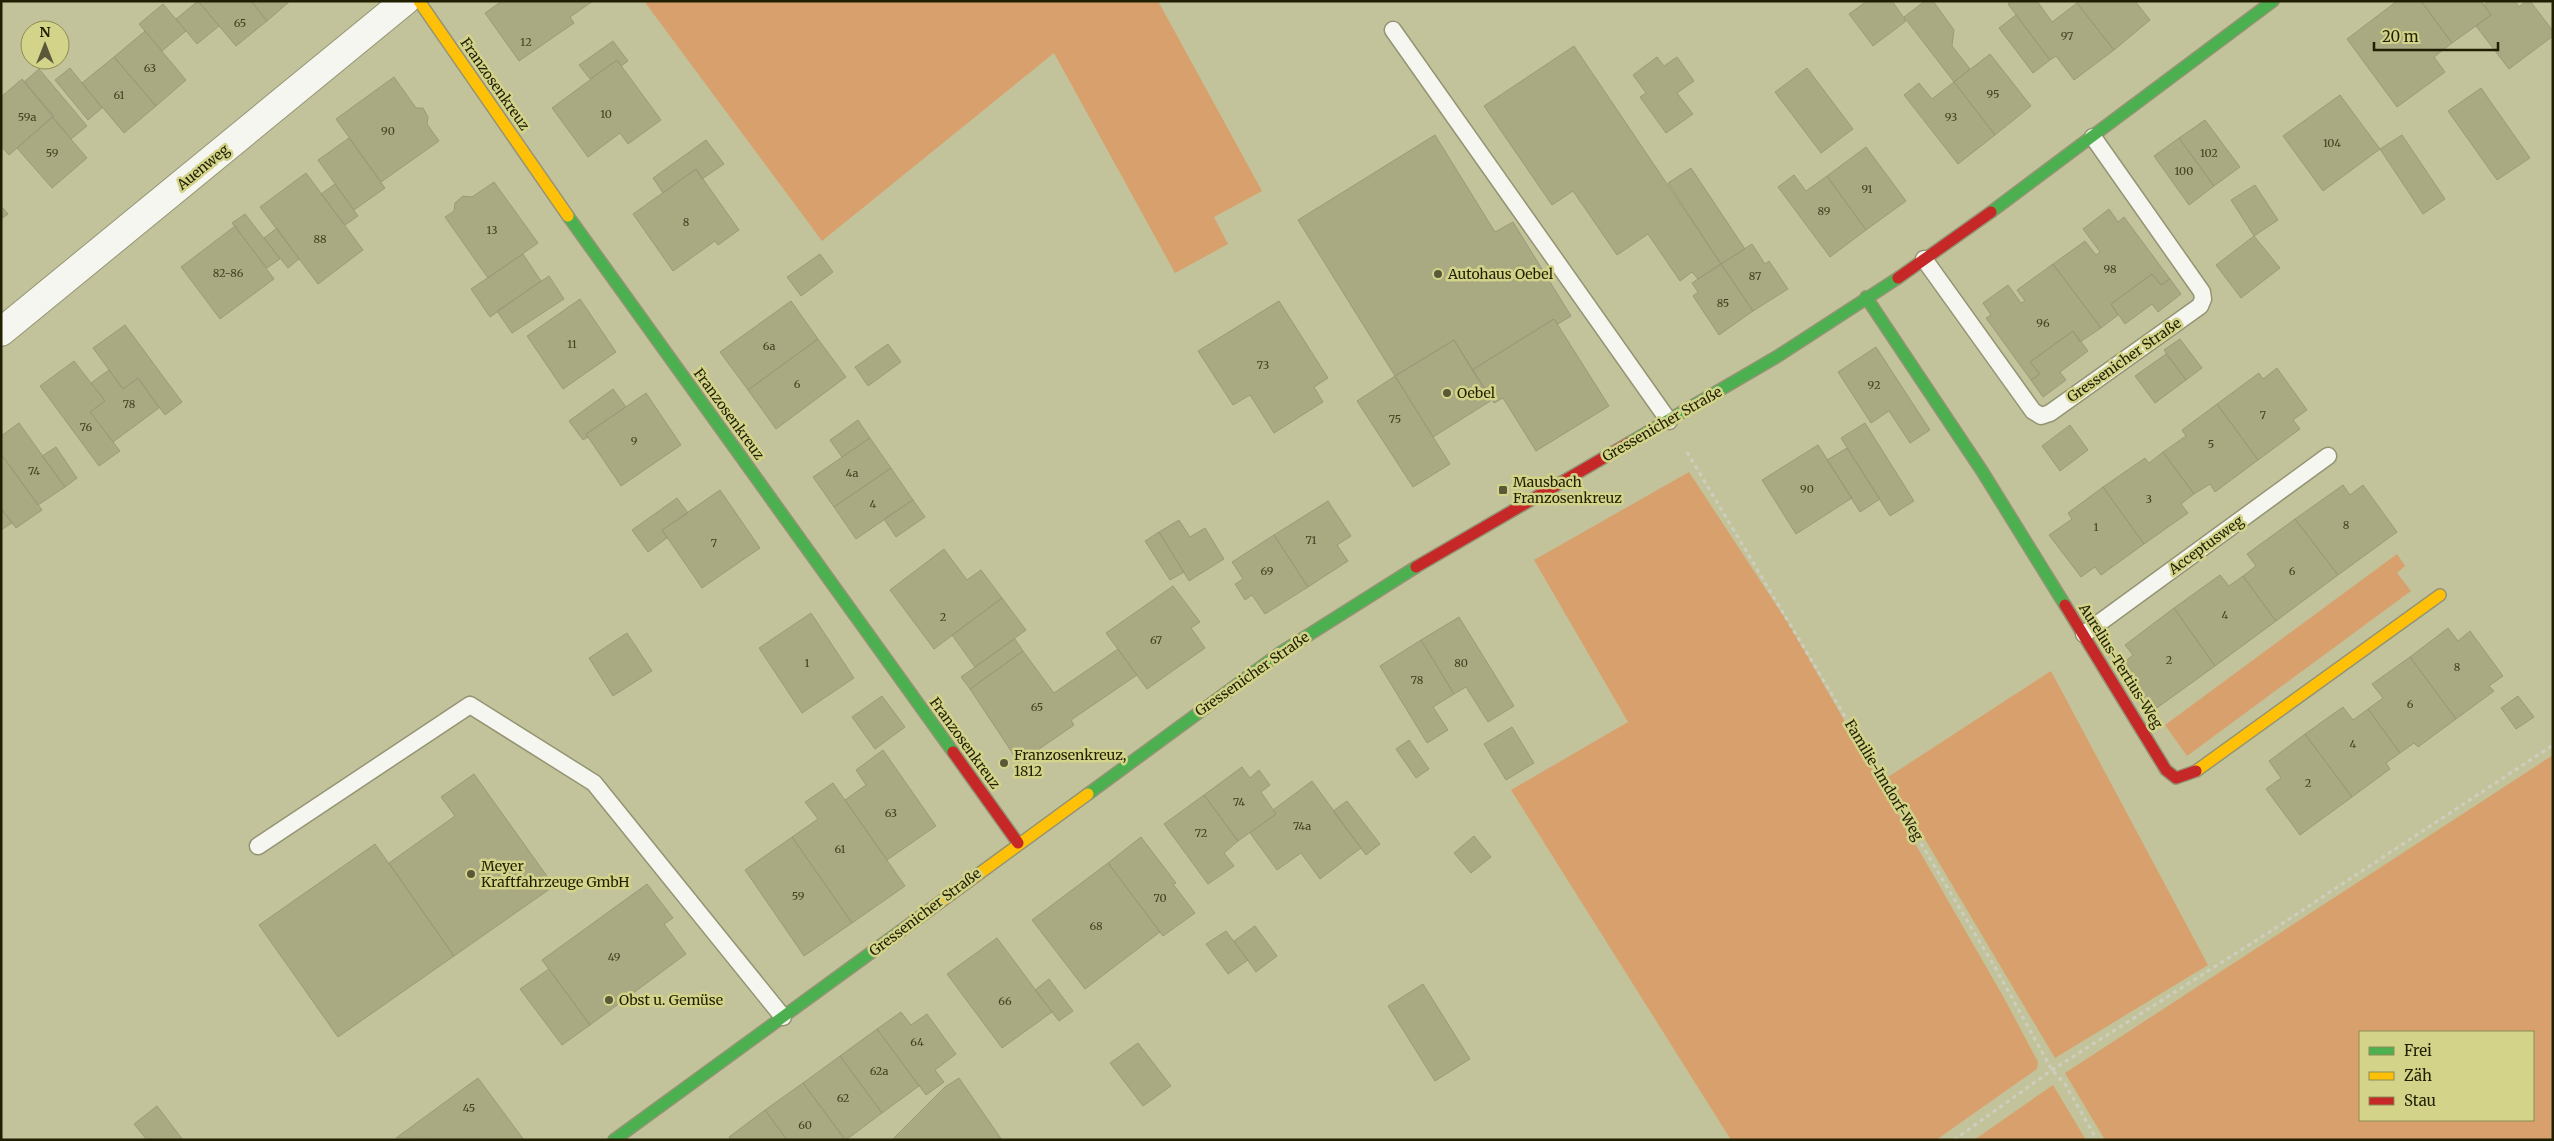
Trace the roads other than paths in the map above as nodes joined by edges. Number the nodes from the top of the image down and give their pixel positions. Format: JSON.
{"nodes":[{"id":1,"x":406,"y":1,"type":"edge"},
{"id":2,"x":419,"y":1,"type":"edge"},
{"id":3,"x":2273,"y":1,"type":"edge"},
{"id":4,"x":1393,"y":30,"type":"dead end"},
{"id":5,"x":2093,"y":137,"type":"junction"},
{"id":6,"x":1924,"y":259,"type":"junction"},
{"id":7,"x":1866,"y":297,"type":"junction"},
{"id":8,"x":1,"y":332,"type":"edge"},
{"id":9,"x":1669,"y":421,"type":"junction"},
{"id":10,"x":2328,"y":456,"type":"dead end"},
{"id":11,"x":2440,"y":595,"type":"dead end"},
{"id":12,"x":2084,"y":634,"type":"junction"},
{"id":13,"x":1018,"y":843,"type":"junction"},
{"id":14,"x":258,"y":846,"type":"dead end"},
{"id":15,"x":783,"y":1017,"type":"junction"},
{"id":16,"x":614,"y":1140,"type":"edge"}],
"edges":[{"from":1,"to":8,"type":"street","name":"Auenweg"},
{"from":2,"to":13,"type":"main road","name":"Franzosenkreuz"},
{"from":3,"to":5,"type":"main road","name":"Gressenicher Straße"},
{"from":4,"to":9,"type":"lane"},
{"from":5,"to":6,"type":"main road","name":"Gressenicher Straße"},
{"from":5,"to":6,"type":"lane","name":"Gressenicher Straße"},
{"from":6,"to":7,"type":"main road","name":"Gressenicher Straße"},
{"from":7,"to":9,"type":"main road","name":"Gressenicher Straße"},
{"from":7,"to":12,"type":"main road","name":"Aurelius-Tertius-Weg"},
{"from":9,"to":13,"type":"main road","name":"Gressenicher Straße"},
{"from":10,"to":12,"type":"lane","name":"Acceptusweg"},
{"from":11,"to":12,"type":"main road","name":"Aurelius-Tertius-Weg"},
{"from":13,"to":15,"type":"main road","name":"Gressenicher Straße"},
{"from":14,"to":15,"type":"lane"},
{"from":15,"to":16,"type":"main road","name":"Gressenicher Straße"}]}
